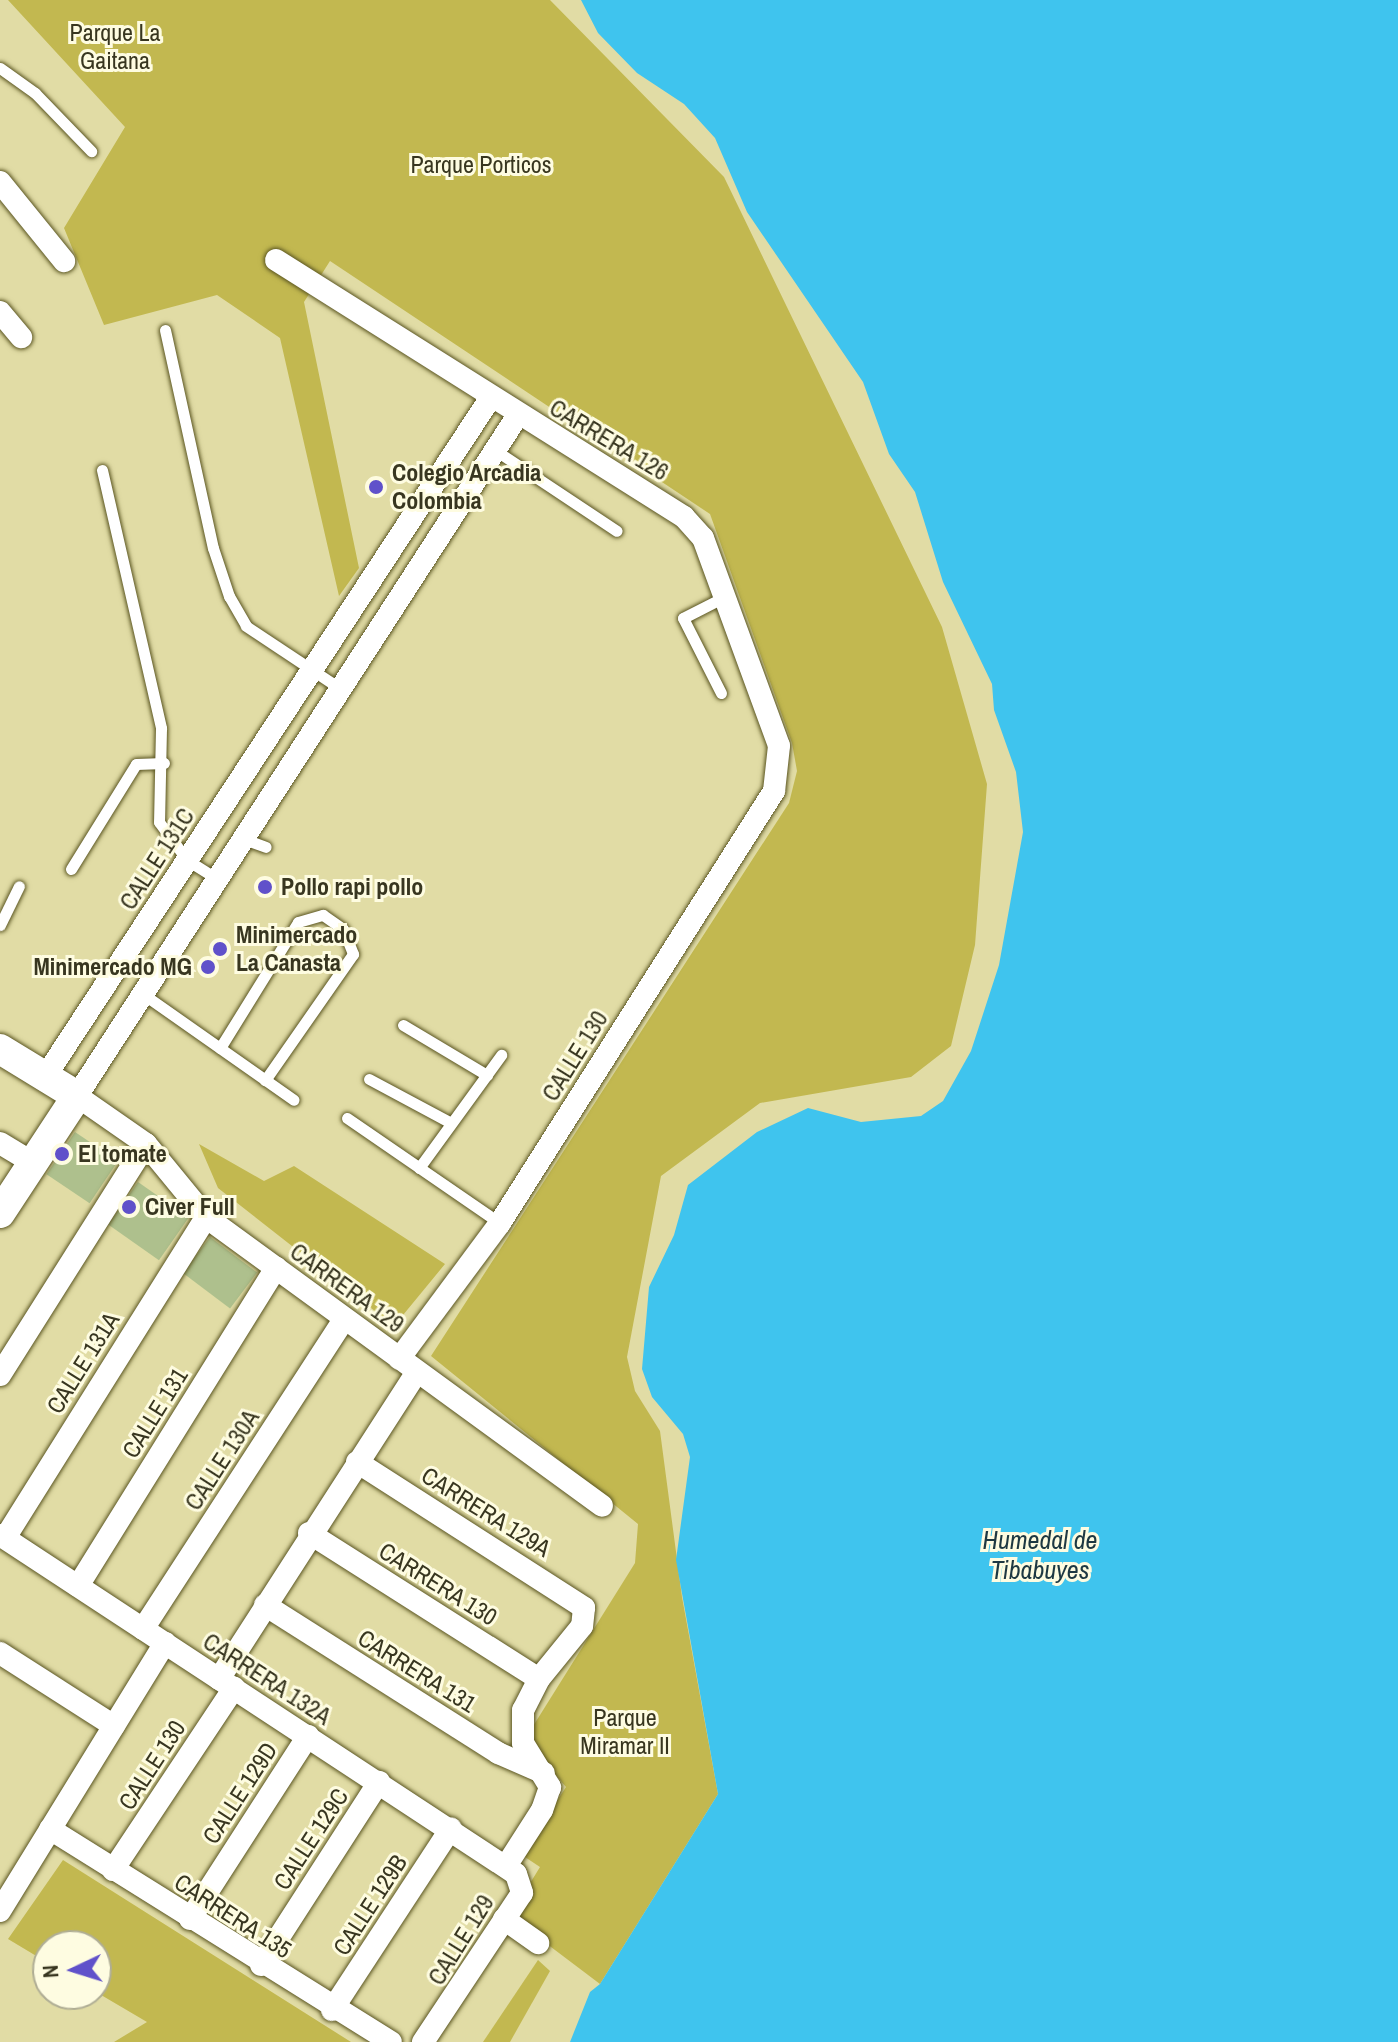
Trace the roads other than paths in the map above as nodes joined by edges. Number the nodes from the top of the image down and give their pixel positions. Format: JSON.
{"nodes":[{"id":1,"x":0,"y":68,"type":"edge"},
{"id":2,"x":91,"y":151,"type":"dead end"},
{"id":3,"x":0,"y":182,"type":"edge"},
{"id":4,"x":276,"y":260,"type":"dead end"},
{"id":5,"x":64,"y":261,"type":"dead end"},
{"id":6,"x":0,"y":312,"type":"edge"},
{"id":7,"x":165,"y":330,"type":"dead end"},
{"id":8,"x":21,"y":337,"type":"dead end"},
{"id":9,"x":491,"y":397,"type":"junction"},
{"id":10,"x":518,"y":415,"type":"junction"},
{"id":11,"x":495,"y":450,"type":"junction"},
{"id":12,"x":102,"y":470,"type":"dead end"},
{"id":13,"x":617,"y":531,"type":"dead end"},
{"id":14,"x":724,"y":597,"type":"junction"},
{"id":15,"x":312,"y":670,"type":"junction"},
{"id":16,"x":341,"y":689,"type":"junction"},
{"id":17,"x":721,"y":693,"type":"dead end"},
{"id":18,"x":164,"y":763,"type":"junction"},
{"id":19,"x":780,"y":771,"type":"joint"},
{"id":20,"x":244,"y":839,"type":"junction"},
{"id":21,"x":266,"y":847,"type":"dead end"},
{"id":22,"x":187,"y":860,"type":"junction"},
{"id":23,"x":71,"y":869,"type":"dead end"},
{"id":24,"x":218,"y":879,"type":"junction"},
{"id":25,"x":19,"y":886,"type":"dead end"},
{"id":26,"x":0,"y":925,"type":"edge"},
{"id":27,"x":143,"y":994,"type":"junction"},
{"id":28,"x":403,"y":1025,"type":"dead end"},
{"id":29,"x":220,"y":1048,"type":"junction"},
{"id":30,"x":0,"y":1049,"type":"edge"},
{"id":31,"x":501,"y":1055,"type":"dead end"},
{"id":32,"x":487,"y":1075,"type":"junction"},
{"id":33,"x":45,"y":1077,"type":"junction"},
{"id":34,"x":369,"y":1079,"type":"dead end"},
{"id":35,"x":265,"y":1080,"type":"junction"},
{"id":36,"x":77,"y":1096,"type":"junction"},
{"id":37,"x":294,"y":1100,"type":"dead end"},
{"id":38,"x":347,"y":1118,"type":"dead end"},
{"id":39,"x":451,"y":1123,"type":"junction"},
{"id":40,"x":0,"y":1143,"type":"edge"},
{"id":41,"x":146,"y":1144,"type":"junction"},
{"id":42,"x":33,"y":1163,"type":"junction"},
{"id":43,"x":419,"y":1168,"type":"junction"},
{"id":44,"x":0,"y":1213,"type":"edge"},
{"id":45,"x":206,"y":1217,"type":"junction"},
{"id":46,"x":500,"y":1223,"type":"junction"},
{"id":47,"x":276,"y":1268,"type":"junction"},
{"id":48,"x":344,"y":1319,"type":"junction"},
{"id":49,"x":408,"y":1366,"type":"junction"},
{"id":50,"x":0,"y":1375,"type":"edge"},
{"id":51,"x":357,"y":1462,"type":"junction"},
{"id":52,"x":602,"y":1506,"type":"dead end"},
{"id":53,"x":309,"y":1533,"type":"junction"},
{"id":54,"x":2,"y":1536,"type":"edge"},
{"id":55,"x":78,"y":1586,"type":"junction"},
{"id":56,"x":265,"y":1605,"type":"junction"},
{"id":57,"x":143,"y":1629,"type":"junction"},
{"id":58,"x":165,"y":1643,"type":"junction"},
{"id":59,"x":0,"y":1653,"type":"edge"},
{"id":60,"x":539,"y":1679,"type":"junction"},
{"id":61,"x":226,"y":1684,"type":"junction"},
{"id":62,"x":114,"y":1726,"type":"junction"},
{"id":63,"x":308,"y":1736,"type":"junction"},
{"id":64,"x":545,"y":1774,"type":"junction"},
{"id":65,"x":379,"y":1782,"type":"junction"},
{"id":66,"x":451,"y":1828,"type":"junction"},
{"id":67,"x":50,"y":1829,"type":"junction"},
{"id":68,"x":506,"y":1866,"type":"junction"},
{"id":69,"x":113,"y":1870,"type":"junction"},
{"id":70,"x":0,"y":1911,"type":"edge"},
{"id":71,"x":190,"y":1919,"type":"junction"},
{"id":72,"x":504,"y":1919,"type":"junction"},
{"id":73,"x":538,"y":1943,"type":"dead end"},
{"id":74,"x":261,"y":1965,"type":"junction"},
{"id":75,"x":332,"y":2010,"type":"junction"},
{"id":76,"x":391,"y":2042,"type":"edge"},
{"id":77,"x":423,"y":2042,"type":"edge"}],
"edges":[{"from":1,"to":2,"type":"lane"},
{"from":3,"to":5,"type":"street"},
{"from":4,"to":9,"type":"street","name":"CARRERA 126"},
{"from":6,"to":8,"type":"street"},
{"from":7,"to":15,"type":"lane"},
{"from":9,"to":10,"type":"street","name":"CARRERA 126"},
{"from":9,"to":15,"type":"street","name":"CALLE 131C"},
{"from":10,"to":11,"type":"street"},
{"from":10,"to":14,"type":"street","name":"CARRERA 126"},
{"from":11,"to":13,"type":"lane"},
{"from":11,"to":16,"type":"street"},
{"from":12,"to":18,"type":"lane"},
{"from":14,"to":17,"type":"lane"},
{"from":14,"to":19,"type":"street","name":"CARRERA 126"},
{"from":15,"to":16,"type":"lane"},
{"from":15,"to":22,"type":"street","name":"CALLE 131C"},
{"from":16,"to":20,"type":"street"},
{"from":18,"to":22,"type":"lane"},
{"from":18,"to":23,"type":"lane"},
{"from":19,"to":46,"type":"street","name":"CALLE 130"},
{"from":20,"to":21,"type":"lane"},
{"from":20,"to":24,"type":"street"},
{"from":22,"to":24,"type":"lane"},
{"from":22,"to":33,"type":"street","name":"CALLE 131C"},
{"from":24,"to":27,"type":"street"},
{"from":25,"to":26,"type":"lane"},
{"from":27,"to":29,"type":"lane"},
{"from":27,"to":36,"type":"street"},
{"from":28,"to":32,"type":"lane"},
{"from":29,"to":35,"type":"lane"},
{"from":29,"to":35,"type":"lane"},
{"from":30,"to":33,"type":"street"},
{"from":31,"to":32,"type":"lane"},
{"from":32,"to":39,"type":"lane"},
{"from":33,"to":36,"type":"street"},
{"from":34,"to":39,"type":"lane"},
{"from":35,"to":37,"type":"lane"},
{"from":36,"to":41,"type":"street","name":"CARRERA 129"},
{"from":36,"to":42,"type":"street"},
{"from":38,"to":43,"type":"lane"},
{"from":39,"to":43,"type":"lane"},
{"from":40,"to":42,"type":"street"},
{"from":41,"to":45,"type":"street","name":"CARRERA 129"},
{"from":41,"to":50,"type":"street"},
{"from":42,"to":44,"type":"street"},
{"from":43,"to":46,"type":"lane"},
{"from":45,"to":47,"type":"street","name":"CARRERA 129"},
{"from":45,"to":54,"type":"street","name":"CALLE 131A"},
{"from":46,"to":49,"type":"street","name":"CALLE 130"},
{"from":47,"to":48,"type":"street","name":"CARRERA 129"},
{"from":47,"to":55,"type":"street","name":"CALLE 131"},
{"from":48,"to":49,"type":"street","name":"CARRERA 129"},
{"from":48,"to":57,"type":"street","name":"CALLE 130A"},
{"from":49,"to":51,"type":"street","name":"CALLE 130"},
{"from":49,"to":52,"type":"street","name":"CARRERA 129"},
{"from":51,"to":53,"type":"street","name":"CALLE 130"},
{"from":51,"to":60,"type":"street","name":"CARRERA 129A"},
{"from":53,"to":56,"type":"street","name":"CALLE 130"},
{"from":53,"to":60,"type":"street","name":"CARRERA 130"},
{"from":54,"to":55,"type":"street","name":"CARRERA 132A"},
{"from":55,"to":57,"type":"street","name":"CARRERA 132A"},
{"from":56,"to":61,"type":"street","name":"CALLE 130"},
{"from":56,"to":64,"type":"street","name":"CARRERA 131"},
{"from":57,"to":58,"type":"street","name":"CARRERA 132A"},
{"from":58,"to":61,"type":"street","name":"CARRERA 132A"},
{"from":58,"to":62,"type":"street"},
{"from":59,"to":62,"type":"street"},
{"from":60,"to":64,"type":"street"},
{"from":61,"to":63,"type":"street","name":"CARRERA 132A"},
{"from":61,"to":69,"type":"street","name":"CALLE 130"},
{"from":62,"to":67,"type":"street"},
{"from":63,"to":65,"type":"street","name":"CARRERA 132A"},
{"from":63,"to":71,"type":"street","name":"CALLE 129D"},
{"from":64,"to":68,"type":"street"},
{"from":65,"to":66,"type":"street","name":"CARRERA 132A"},
{"from":65,"to":74,"type":"street","name":"CALLE 129C"},
{"from":66,"to":68,"type":"street","name":"CARRERA 132A"},
{"from":66,"to":75,"type":"street","name":"CALLE 129B"},
{"from":67,"to":69,"type":"street","name":"CARRERA 135"},
{"from":67,"to":70,"type":"street"},
{"from":68,"to":72,"type":"street","name":"CALLE 129"},
{"from":69,"to":71,"type":"street","name":"CARRERA 135"},
{"from":71,"to":74,"type":"street","name":"CARRERA 135"},
{"from":72,"to":73,"type":"street"},
{"from":72,"to":77,"type":"street","name":"CALLE 129"},
{"from":74,"to":75,"type":"street","name":"CARRERA 135"},
{"from":75,"to":76,"type":"street","name":"CARRERA 135"}]}
